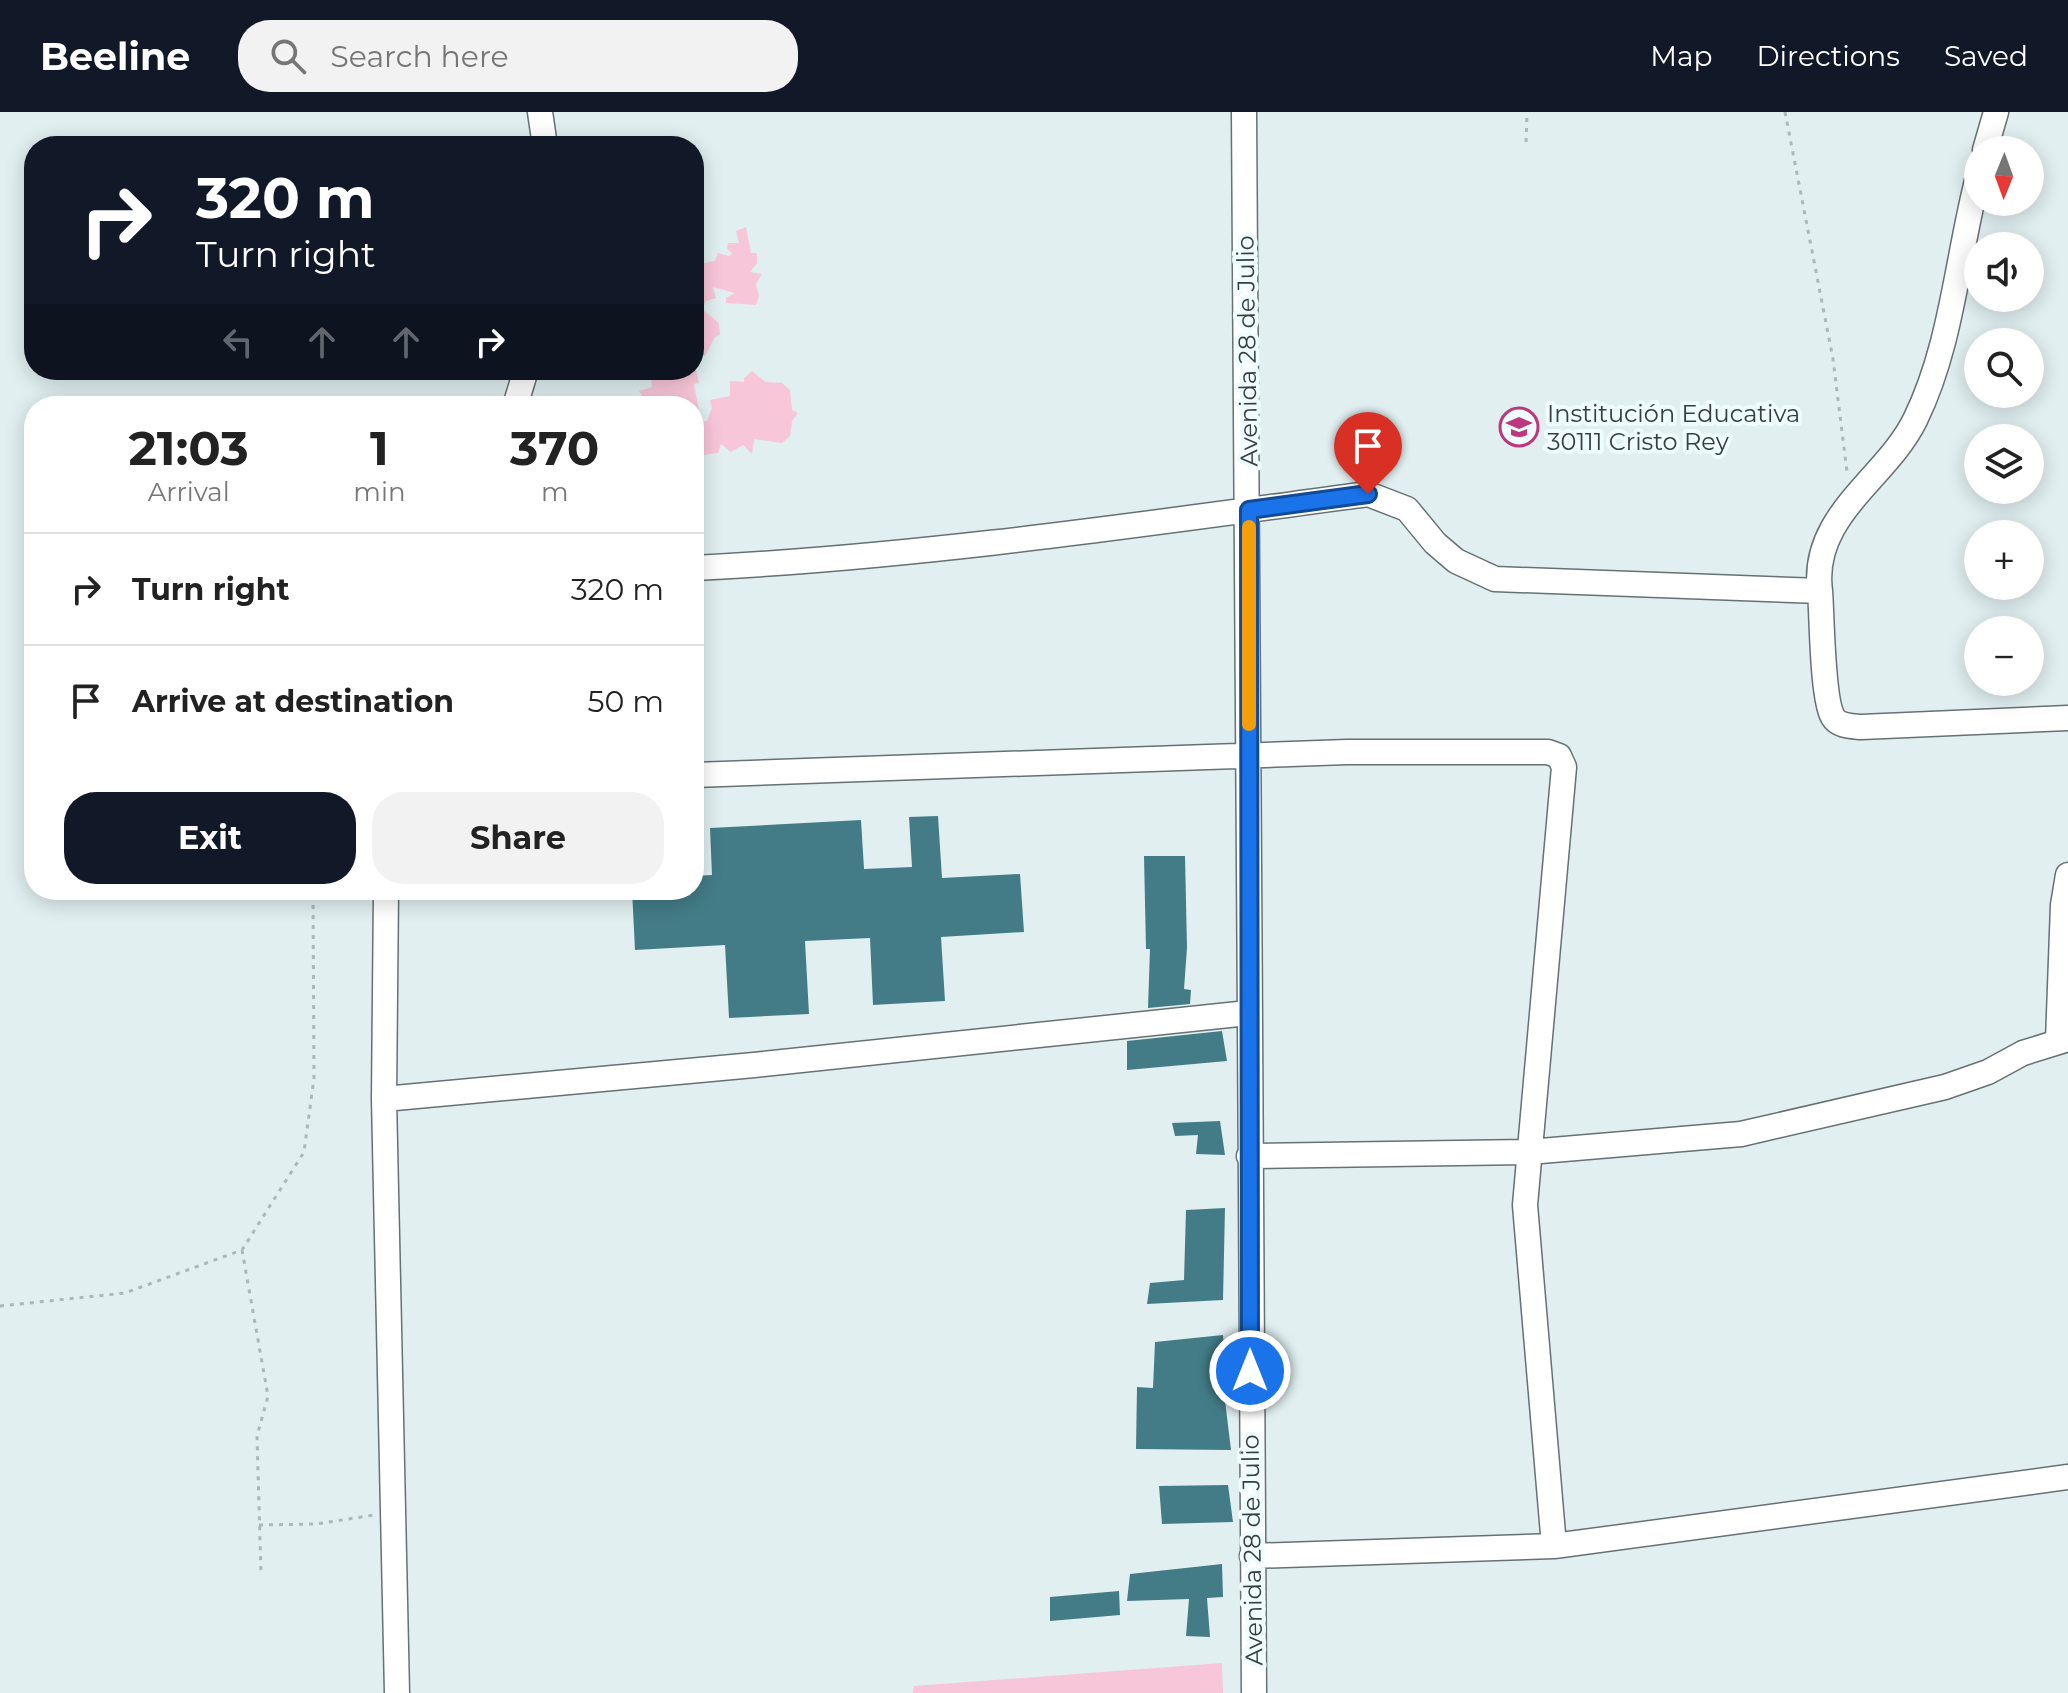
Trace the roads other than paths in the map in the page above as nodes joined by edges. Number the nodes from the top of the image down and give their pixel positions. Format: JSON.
{"nodes":[{"id":1,"x":540,"y":112,"type":"edge"},
{"id":2,"x":1244,"y":112,"type":"edge"},
{"id":3,"x":1996,"y":112,"type":"edge"},
{"id":4,"x":544,"y":136,"type":"edge"},
{"id":5,"x":1989,"y":136,"type":"edge"},
{"id":6,"x":1969,"y":216,"type":"edge"},
{"id":7,"x":1249,"y":510,"type":"junction"},
{"id":8,"x":704,"y":567,"type":"edge"},
{"id":9,"x":1820,"y":591,"type":"junction"},
{"id":10,"x":2068,"y":718,"type":"edge"},
{"id":11,"x":1249,"y":758,"type":"junction"},
{"id":12,"x":704,"y":775,"type":"edge"},
{"id":13,"x":2068,"y":875,"type":"edge"},
{"id":14,"x":386,"y":900,"type":"edge"},
{"id":15,"x":1248,"y":1013,"type":"junction"},
{"id":16,"x":2063,"y":1040,"type":"edge"},
{"id":17,"x":384,"y":1099,"type":"junction"},
{"id":18,"x":1529,"y":1152,"type":"junction"},
{"id":19,"x":1249,"y":1156,"type":"junction"},
{"id":20,"x":2068,"y":1477,"type":"edge"},
{"id":21,"x":1554,"y":1546,"type":"junction"},
{"id":22,"x":1252,"y":1556,"type":"junction"},
{"id":23,"x":397,"y":1693,"type":"edge"},
{"id":24,"x":1254,"y":1693,"type":"edge"}],
"edges":[{"from":1,"to":4,"type":"street"},
{"from":2,"to":7,"type":"street","name":"Avenida 28 de Julio"},
{"from":3,"to":5,"type":"street"},
{"from":6,"to":9,"type":"street"},
{"from":7,"to":8,"type":"street"},
{"from":7,"to":9,"type":"street"},
{"from":7,"to":11,"type":"street","name":"Avenida 28 de Julio"},
{"from":9,"to":10,"type":"street"},
{"from":11,"to":12,"type":"street"},
{"from":11,"to":15,"type":"street","name":"Avenida 28 de Julio"},
{"from":11,"to":18,"type":"street"},
{"from":13,"to":16,"type":"street"},
{"from":14,"to":17,"type":"street"},
{"from":15,"to":17,"type":"street"},
{"from":15,"to":19,"type":"street","name":"Avenida 28 de Julio"},
{"from":16,"to":18,"type":"street"},
{"from":17,"to":23,"type":"street"},
{"from":18,"to":19,"type":"street"},
{"from":18,"to":21,"type":"street"},
{"from":19,"to":22,"type":"street","name":"Avenida 28 de Julio"},
{"from":20,"to":21,"type":"street"},
{"from":21,"to":22,"type":"street"},
{"from":22,"to":24,"type":"street","name":"Avenida 28 de Julio"}]}
